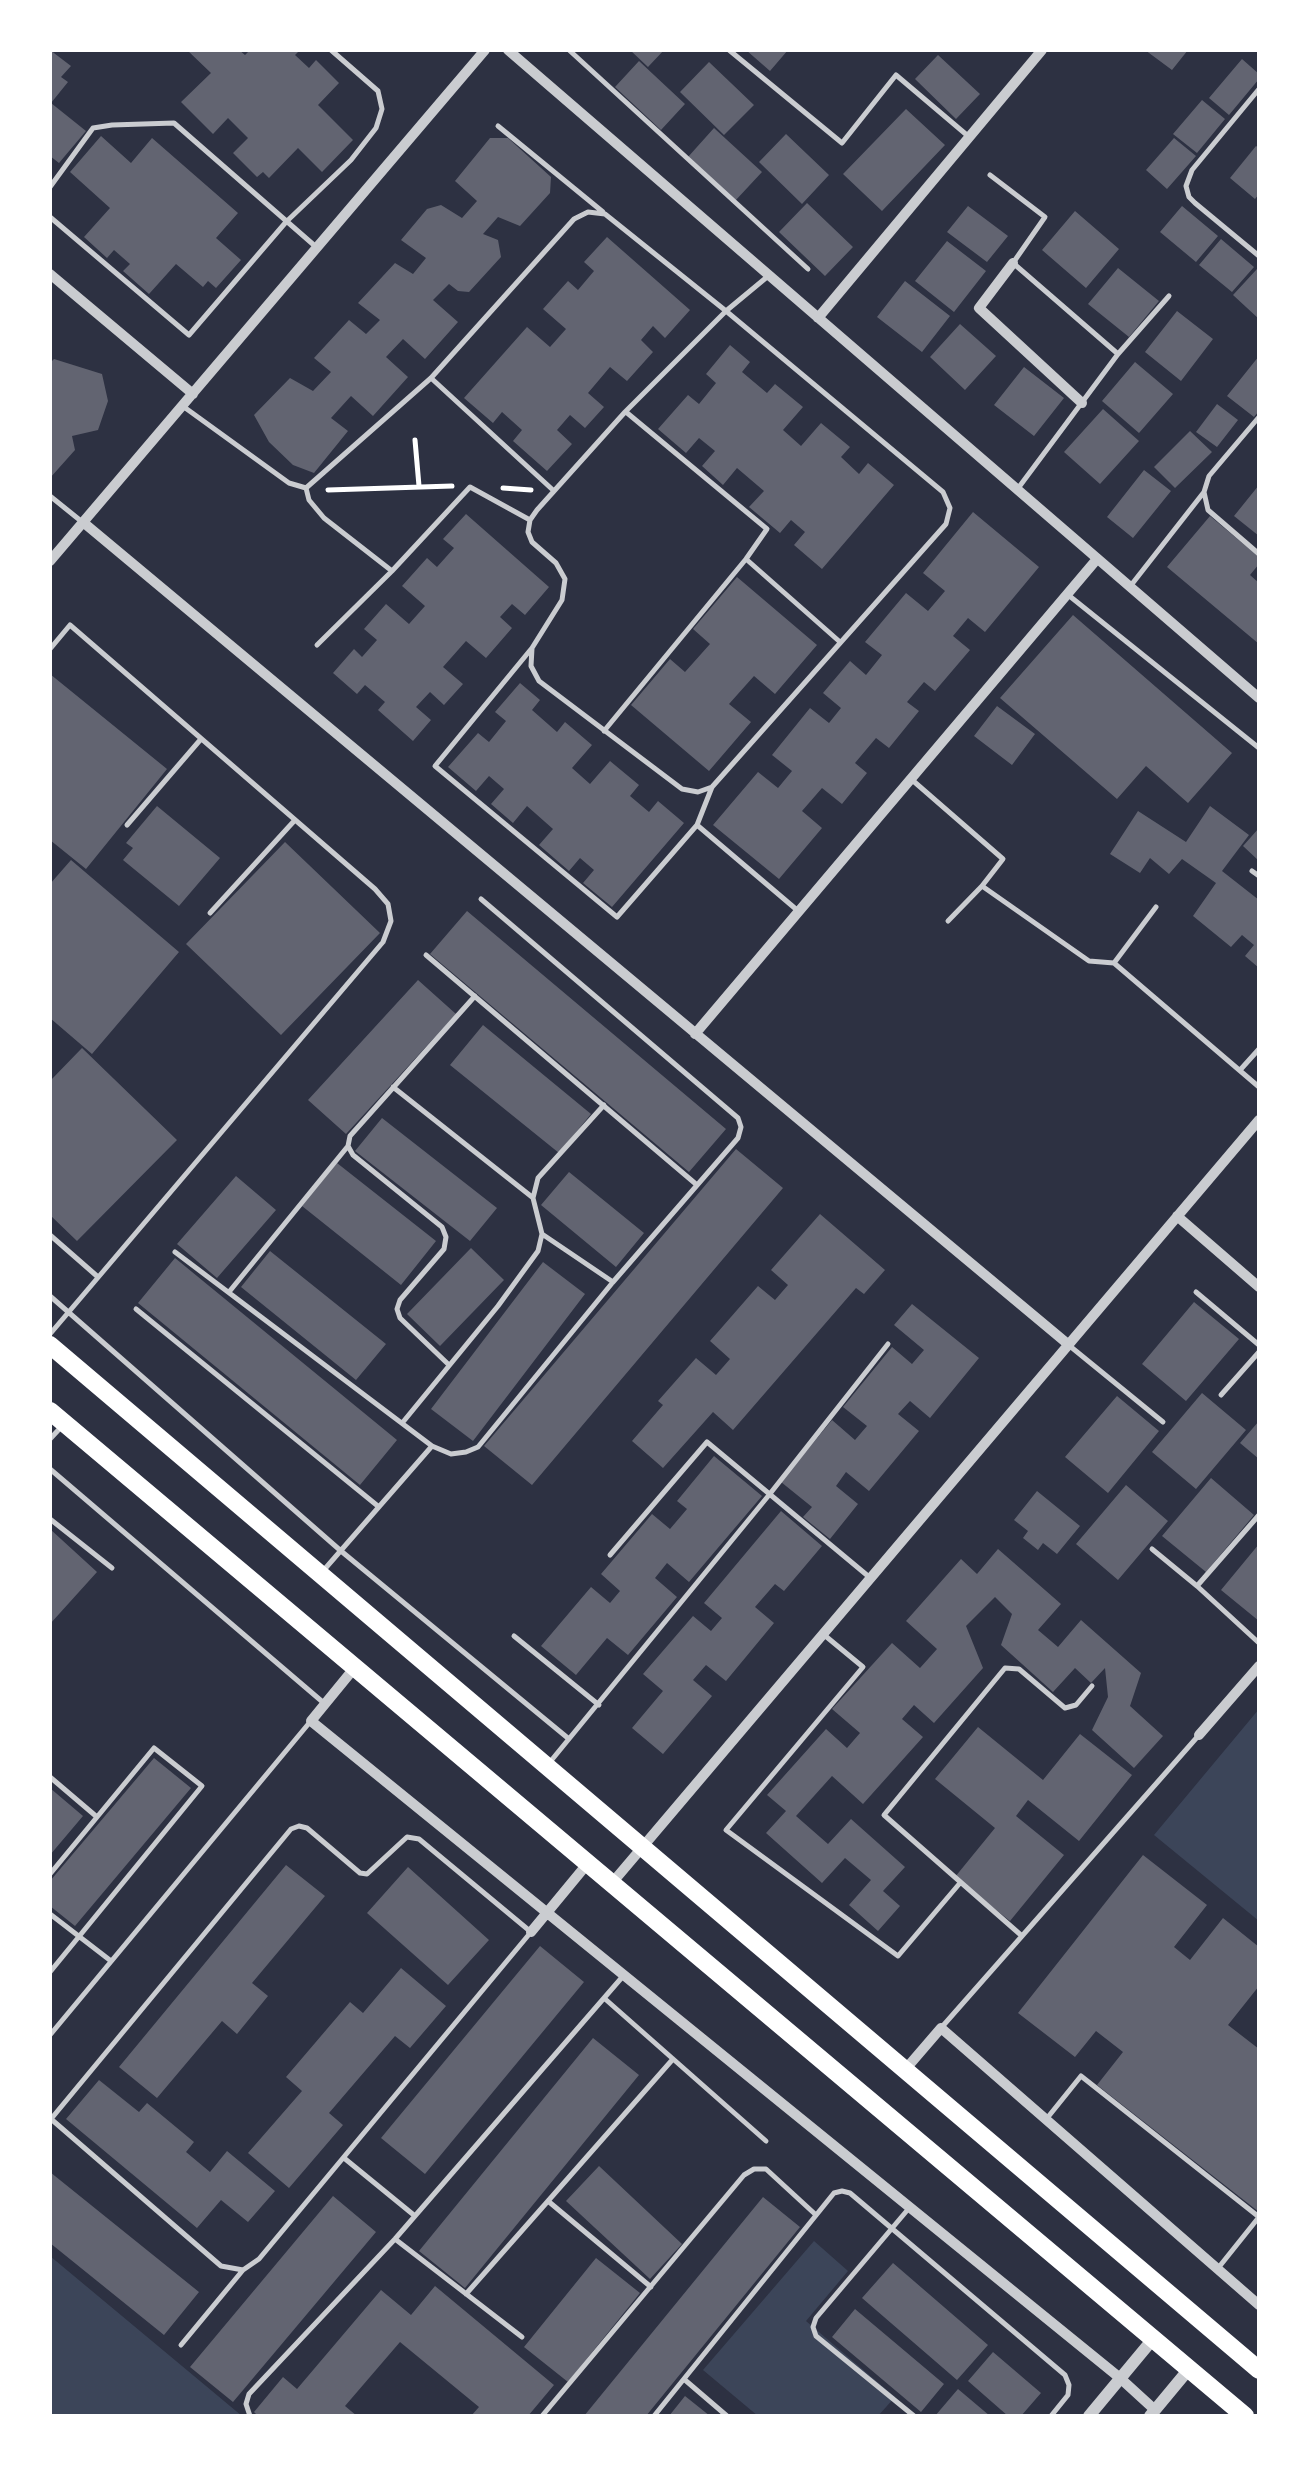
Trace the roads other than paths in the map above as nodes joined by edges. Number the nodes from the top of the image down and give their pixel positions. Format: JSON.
{"nodes":[{"id":1,"x":331,"y":50,"type":"edge"},
{"id":2,"x":485,"y":50,"type":"edge"},
{"id":3,"x":508,"y":50,"type":"edge"},
{"id":4,"x":730,"y":50,"type":"edge"},
{"id":5,"x":1042,"y":50,"type":"edge"},
{"id":6,"x":571,"y":51,"type":"edge"},
{"id":7,"x":1259,"y":89,"type":"edge"},
{"id":8,"x":498,"y":126,"type":"dead end"},
{"id":9,"x":970,"y":137,"type":"junction"},
{"id":10,"x":990,"y":176,"type":"dead end"},
{"id":11,"x":50,"y":187,"type":"edge"},
{"id":12,"x":605,"y":214,"type":"junction"},
{"id":13,"x":50,"y":216,"type":"edge"},
{"id":14,"x":286,"y":222,"type":"junction"},
{"id":15,"x":318,"y":248,"type":"junction"},
{"id":16,"x":1259,"y":256,"type":"edge"},
{"id":17,"x":1012,"y":263,"type":"junction"},
{"id":18,"x":808,"y":269,"type":"dead end"},
{"id":19,"x":50,"y":274,"type":"edge"},
{"id":20,"x":768,"y":276,"type":"junction"},
{"id":21,"x":1169,"y":296,"type":"dead end"},
{"id":22,"x":726,"y":311,"type":"junction"},
{"id":23,"x":818,"y":318,"type":"junction"},
{"id":24,"x":1118,"y":354,"type":"junction"},
{"id":25,"x":431,"y":378,"type":"junction"},
{"id":26,"x":193,"y":394,"type":"junction"},
{"id":27,"x":1082,"y":403,"type":"junction"},
{"id":28,"x":183,"y":406,"type":"junction"},
{"id":29,"x":625,"y":412,"type":"junction"},
{"id":30,"x":1259,"y":417,"type":"edge"},
{"id":31,"x":306,"y":488,"type":"junction"},
{"id":32,"x":1017,"y":490,"type":"junction"},
{"id":33,"x":554,"y":491,"type":"junction"},
{"id":34,"x":1204,"y":492,"type":"junction"},
{"id":35,"x":50,"y":496,"type":"edge"},
{"id":36,"x":530,"y":520,"type":"junction"},
{"id":37,"x":84,"y":523,"type":"junction"},
{"id":38,"x":1259,"y":554,"type":"edge"},
{"id":39,"x":746,"y":558,"type":"junction"},
{"id":40,"x":1097,"y":559,"type":"junction"},
{"id":41,"x":50,"y":562,"type":"edge"},
{"id":42,"x":392,"y":571,"type":"junction"},
{"id":43,"x":1130,"y":586,"type":"junction"},
{"id":44,"x":1067,"y":594,"type":"junction"},
{"id":45,"x":840,"y":642,"type":"junction"},
{"id":46,"x":317,"y":646,"type":"dead end"},
{"id":47,"x":532,"y":648,"type":"junction"},
{"id":48,"x":50,"y":649,"type":"edge"},
{"id":49,"x":1259,"y":698,"type":"edge"},
{"id":50,"x":604,"y":731,"type":"junction"},
{"id":51,"x":201,"y":739,"type":"junction"},
{"id":52,"x":1259,"y":748,"type":"edge"},
{"id":53,"x":911,"y":779,"type":"junction"},
{"id":54,"x":712,"y":787,"type":"junction"},
{"id":55,"x":295,"y":820,"type":"junction"},
{"id":56,"x":697,"y":825,"type":"junction"},
{"id":57,"x":127,"y":826,"type":"dead end"},
{"id":58,"x":1252,"y":870,"type":"dead end"},
{"id":59,"x":1259,"y":876,"type":"edge"},
{"id":60,"x":982,"y":886,"type":"junction"},
{"id":61,"x":481,"y":899,"type":"dead end"},
{"id":62,"x":1156,"y":907,"type":"dead end"},
{"id":63,"x":798,"y":912,"type":"junction"},
{"id":64,"x":210,"y":913,"type":"dead end"},
{"id":65,"x":948,"y":921,"type":"dead end"},
{"id":66,"x":426,"y":955,"type":"dead end"},
{"id":67,"x":1114,"y":963,"type":"junction"},
{"id":68,"x":475,"y":996,"type":"junction"},
{"id":69,"x":695,"y":1034,"type":"junction"},
{"id":70,"x":1259,"y":1049,"type":"edge"},
{"id":71,"x":1240,"y":1070,"type":"junction"},
{"id":72,"x":1259,"y":1086,"type":"edge"},
{"id":73,"x":394,"y":1088,"type":"junction"},
{"id":74,"x":604,"y":1105,"type":"junction"},
{"id":75,"x":1259,"y":1120,"type":"edge"},
{"id":76,"x":348,"y":1146,"type":"junction"},
{"id":77,"x":697,"y":1185,"type":"junction"},
{"id":78,"x":533,"y":1198,"type":"junction"},
{"id":79,"x":1177,"y":1216,"type":"junction"},
{"id":80,"x":542,"y":1234,"type":"junction"},
{"id":81,"x":50,"y":1235,"type":"edge"},
{"id":82,"x":175,"y":1252,"type":"dead end"},
{"id":83,"x":98,"y":1277,"type":"junction"},
{"id":84,"x":613,"y":1282,"type":"junction"},
{"id":85,"x":1259,"y":1287,"type":"edge"},
{"id":86,"x":229,"y":1292,"type":"junction"},
{"id":87,"x":1196,"y":1292,"type":"dead end"},
{"id":88,"x":50,"y":1296,"type":"edge"},
{"id":89,"x":136,"y":1309,"type":"dead end"},
{"id":90,"x":68,"y":1312,"type":"junction"},
{"id":91,"x":50,"y":1334,"type":"edge"},
{"id":92,"x":888,"y":1344,"type":"dead end"},
{"id":93,"x":50,"y":1345,"type":"edge"},
{"id":94,"x":1069,"y":1345,"type":"junction"},
{"id":95,"x":1259,"y":1348,"type":"edge"},
{"id":96,"x":448,"y":1364,"type":"junction"},
{"id":97,"x":1221,"y":1395,"type":"dead end"},
{"id":98,"x":57,"y":1417,"type":"edge"},
{"id":99,"x":402,"y":1422,"type":"junction"},
{"id":100,"x":1163,"y":1422,"type":"dead end"},
{"id":101,"x":50,"y":1439,"type":"edge"},
{"id":102,"x":432,"y":1446,"type":"junction"},
{"id":103,"x":50,"y":1469,"type":"edge"},
{"id":104,"x":769,"y":1495,"type":"junction"},
{"id":105,"x":379,"y":1507,"type":"junction"},
{"id":106,"x":1259,"y":1515,"type":"edge"},
{"id":107,"x":50,"y":1519,"type":"edge"},
{"id":108,"x":1152,"y":1550,"type":"dead end"},
{"id":109,"x":341,"y":1551,"type":"junction"},
{"id":110,"x":610,"y":1555,"type":"dead end"},
{"id":111,"x":112,"y":1568,"type":"dead end"},
{"id":112,"x":320,"y":1575,"type":"junction"},
{"id":113,"x":870,"y":1578,"type":"junction"},
{"id":114,"x":1197,"y":1586,"type":"junction"},
{"id":115,"x":823,"y":1634,"type":"junction"},
{"id":116,"x":514,"y":1636,"type":"dead end"},
{"id":117,"x":1259,"y":1643,"type":"edge"},
{"id":118,"x":356,"y":1666,"type":"junction"},
{"id":119,"x":1259,"y":1666,"type":"edge"},
{"id":120,"x":1092,"y":1686,"type":"dead end"},
{"id":121,"x":325,"y":1704,"type":"junction"},
{"id":122,"x":598,"y":1706,"type":"junction"},
{"id":123,"x":311,"y":1721,"type":"junction"},
{"id":124,"x":1199,"y":1735,"type":"joint"},
{"id":125,"x":570,"y":1739,"type":"junction"},
{"id":126,"x":546,"y":1767,"type":"junction"},
{"id":127,"x":50,"y":1776,"type":"edge"},
{"id":128,"x":97,"y":1816,"type":"junction"},
{"id":129,"x":642,"y":1848,"type":"junction"},
{"id":130,"x":588,"y":1863,"type":"junction"},
{"id":131,"x":50,"y":1874,"type":"edge"},
{"id":132,"x":612,"y":1883,"type":"junction"},
{"id":133,"x":960,"y":1884,"type":"junction"},
{"id":134,"x":548,"y":1913,"type":"junction"},
{"id":135,"x":50,"y":1914,"type":"edge"},
{"id":136,"x":530,"y":1932,"type":"junction"},
{"id":137,"x":1022,"y":1936,"type":"junction"},
{"id":138,"x":79,"y":1937,"type":"junction"},
{"id":139,"x":111,"y":1961,"type":"junction"},
{"id":140,"x":50,"y":1972,"type":"edge"},
{"id":141,"x":624,"y":1975,"type":"junction"},
{"id":142,"x":604,"y":1998,"type":"junction"},
{"id":143,"x":941,"y":2028,"type":"junction"},
{"id":144,"x":50,"y":2035,"type":"edge"},
{"id":145,"x":673,"y":2059,"type":"junction"},
{"id":146,"x":904,"y":2071,"type":"junction"},
{"id":147,"x":50,"y":2119,"type":"edge"},
{"id":148,"x":1046,"y":2120,"type":"junction"},
{"id":149,"x":766,"y":2141,"type":"dead end"},
{"id":150,"x":343,"y":2158,"type":"junction"},
{"id":151,"x":548,"y":2201,"type":"junction"},
{"id":152,"x":910,"y":2207,"type":"junction"},
{"id":153,"x":816,"y":2215,"type":"junction"},
{"id":154,"x":416,"y":2216,"type":"junction"},
{"id":155,"x":892,"y":2228,"type":"junction"},
{"id":156,"x":395,"y":2240,"type":"junction"},
{"id":157,"x":1217,"y":2269,"type":"junction"},
{"id":158,"x":243,"y":2270,"type":"junction"},
{"id":159,"x":652,"y":2287,"type":"junction"},
{"id":160,"x":466,"y":2294,"type":"junction"},
{"id":161,"x":1259,"y":2306,"type":"edge"},
{"id":162,"x":522,"y":2337,"type":"dead end"},
{"id":163,"x":1153,"y":2338,"type":"junction"},
{"id":164,"x":181,"y":2345,"type":"dead end"},
{"id":165,"x":1189,"y":2369,"type":"junction"},
{"id":166,"x":1259,"y":2370,"type":"edge"},
{"id":167,"x":1120,"y":2378,"type":"junction"},
{"id":168,"x":685,"y":2380,"type":"junction"},
{"id":169,"x":903,"y":2408,"type":"junction"},
{"id":170,"x":1152,"y":2413,"type":"edge"},
{"id":171,"x":250,"y":2416,"type":"edge"},
{"id":172,"x":542,"y":2416,"type":"edge"},
{"id":173,"x":654,"y":2416,"type":"edge"},
{"id":174,"x":726,"y":2416,"type":"edge"},
{"id":175,"x":896,"y":2416,"type":"edge"},
{"id":176,"x":914,"y":2416,"type":"edge"},
{"id":177,"x":1051,"y":2416,"type":"edge"},
{"id":178,"x":1088,"y":2416,"type":"edge"},
{"id":179,"x":1246,"y":2416,"type":"edge"}],
"edges":[{"from":1,"to":14,"type":"lane"},
{"from":2,"to":15,"type":"street"},
{"from":3,"to":20,"type":"street"},
{"from":4,"to":9,"type":"lane"},
{"from":5,"to":9,"type":"street"},
{"from":6,"to":18,"type":"lane"},
{"from":7,"to":16,"type":"lane"},
{"from":8,"to":12,"type":"lane"},
{"from":9,"to":23,"type":"street"},
{"from":10,"to":17,"type":"lane"},
{"from":11,"to":14,"type":"lane"},
{"from":12,"to":22,"type":"lane"},
{"from":12,"to":25,"type":"lane"},
{"from":13,"to":14,"type":"lane"},
{"from":14,"to":15,"type":"lane"},
{"from":15,"to":26,"type":"street"},
{"from":17,"to":24,"type":"lane"},
{"from":17,"to":27,"type":"street"},
{"from":19,"to":26,"type":"street"},
{"from":20,"to":22,"type":"lane"},
{"from":20,"to":23,"type":"street"},
{"from":21,"to":24,"type":"lane"},
{"from":22,"to":29,"type":"lane"},
{"from":22,"to":45,"type":"lane"},
{"from":23,"to":32,"type":"street"},
{"from":24,"to":27,"type":"lane"},
{"from":25,"to":31,"type":"lane"},
{"from":25,"to":33,"type":"lane"},
{"from":26,"to":28,"type":"street"},
{"from":27,"to":32,"type":"lane"},
{"from":28,"to":31,"type":"lane"},
{"from":28,"to":37,"type":"street"},
{"from":29,"to":33,"type":"lane"},
{"from":29,"to":39,"type":"lane"},
{"from":30,"to":34,"type":"lane"},
{"from":31,"to":42,"type":"lane"},
{"from":32,"to":40,"type":"street"},
{"from":33,"to":36,"type":"lane"},
{"from":34,"to":38,"type":"lane"},
{"from":34,"to":43,"type":"lane"},
{"from":35,"to":37,"type":"lane"},
{"from":36,"to":42,"type":"lane"},
{"from":36,"to":47,"type":"lane"},
{"from":37,"to":41,"type":"street"},
{"from":37,"to":69,"type":"street"},
{"from":39,"to":45,"type":"lane"},
{"from":39,"to":50,"type":"lane"},
{"from":40,"to":43,"type":"street"},
{"from":40,"to":44,"type":"street"},
{"from":42,"to":46,"type":"lane"},
{"from":43,"to":49,"type":"street"},
{"from":44,"to":52,"type":"lane"},
{"from":44,"to":53,"type":"street"},
{"from":45,"to":54,"type":"lane"},
{"from":47,"to":50,"type":"lane"},
{"from":47,"to":56,"type":"lane"},
{"from":48,"to":51,"type":"lane"},
{"from":50,"to":54,"type":"lane"},
{"from":51,"to":55,"type":"lane"},
{"from":51,"to":57,"type":"lane"},
{"from":53,"to":60,"type":"lane"},
{"from":53,"to":63,"type":"street"},
{"from":54,"to":56,"type":"lane"},
{"from":55,"to":64,"type":"lane"},
{"from":55,"to":83,"type":"lane"},
{"from":56,"to":63,"type":"lane"},
{"from":58,"to":59,"type":"lane"},
{"from":60,"to":65,"type":"lane"},
{"from":60,"to":67,"type":"lane"},
{"from":61,"to":77,"type":"lane"},
{"from":62,"to":67,"type":"lane"},
{"from":63,"to":69,"type":"street"},
{"from":66,"to":68,"type":"lane"},
{"from":67,"to":71,"type":"lane"},
{"from":68,"to":73,"type":"lane"},
{"from":68,"to":74,"type":"lane"},
{"from":69,"to":94,"type":"street"},
{"from":70,"to":71,"type":"lane"},
{"from":71,"to":72,"type":"lane"},
{"from":73,"to":76,"type":"lane"},
{"from":73,"to":78,"type":"lane"},
{"from":74,"to":77,"type":"lane"},
{"from":74,"to":78,"type":"lane"},
{"from":75,"to":79,"type":"street"},
{"from":76,"to":86,"type":"lane"},
{"from":76,"to":96,"type":"lane"},
{"from":77,"to":84,"type":"lane"},
{"from":78,"to":80,"type":"lane"},
{"from":79,"to":85,"type":"street"},
{"from":79,"to":94,"type":"street"},
{"from":80,"to":84,"type":"lane"},
{"from":80,"to":96,"type":"lane"},
{"from":81,"to":83,"type":"lane"},
{"from":82,"to":86,"type":"lane"},
{"from":83,"to":90,"type":"lane"},
{"from":84,"to":102,"type":"lane"},
{"from":86,"to":99,"type":"lane"},
{"from":87,"to":95,"type":"lane"},
{"from":88,"to":90,"type":"lane"},
{"from":89,"to":105,"type":"lane"},
{"from":90,"to":91,"type":"lane"},
{"from":90,"to":109,"type":"lane"},
{"from":92,"to":104,"type":"lane"},
{"from":93,"to":112,"type":"main road"},
{"from":94,"to":100,"type":"lane"},
{"from":94,"to":113,"type":"street"},
{"from":95,"to":97,"type":"lane"},
{"from":96,"to":99,"type":"lane"},
{"from":98,"to":101,"type":"lane"},
{"from":98,"to":118,"type":"main road"},
{"from":99,"to":102,"type":"lane"},
{"from":102,"to":105,"type":"lane"},
{"from":103,"to":121,"type":"lane"},
{"from":104,"to":110,"type":"lane"},
{"from":104,"to":113,"type":"lane"},
{"from":104,"to":122,"type":"lane"},
{"from":105,"to":109,"type":"lane"},
{"from":106,"to":114,"type":"lane"},
{"from":107,"to":111,"type":"lane"},
{"from":108,"to":114,"type":"lane"},
{"from":109,"to":112,"type":"lane"},
{"from":109,"to":125,"type":"lane"},
{"from":112,"to":126,"type":"main road"},
{"from":113,"to":115,"type":"street"},
{"from":114,"to":117,"type":"lane"},
{"from":115,"to":129,"type":"street"},
{"from":115,"to":133,"type":"lane"},
{"from":116,"to":122,"type":"lane"},
{"from":118,"to":121,"type":"street"},
{"from":118,"to":130,"type":"main road"},
{"from":119,"to":124,"type":"street"},
{"from":120,"to":133,"type":"lane"},
{"from":121,"to":123,"type":"street"},
{"from":122,"to":125,"type":"lane"},
{"from":123,"to":134,"type":"street"},
{"from":123,"to":139,"type":"lane"},
{"from":124,"to":137,"type":"lane"},
{"from":125,"to":126,"type":"lane"},
{"from":126,"to":129,"type":"main road"},
{"from":127,"to":128,"type":"lane"},
{"from":128,"to":131,"type":"lane"},
{"from":128,"to":138,"type":"lane"},
{"from":129,"to":132,"type":"street"},
{"from":129,"to":146,"type":"main road"},
{"from":130,"to":132,"type":"main road"},
{"from":130,"to":134,"type":"street"},
{"from":132,"to":163,"type":"main road"},
{"from":133,"to":137,"type":"lane"},
{"from":134,"to":136,"type":"street"},
{"from":134,"to":141,"type":"street"},
{"from":135,"to":138,"type":"lane"},
{"from":136,"to":147,"type":"lane"},
{"from":136,"to":150,"type":"lane"},
{"from":137,"to":143,"type":"lane"},
{"from":138,"to":139,"type":"lane"},
{"from":138,"to":140,"type":"lane"},
{"from":139,"to":144,"type":"lane"},
{"from":141,"to":142,"type":"lane"},
{"from":141,"to":152,"type":"street"},
{"from":142,"to":145,"type":"lane"},
{"from":142,"to":154,"type":"lane"},
{"from":143,"to":146,"type":"street"},
{"from":143,"to":148,"type":"street"},
{"from":145,"to":149,"type":"lane"},
{"from":145,"to":151,"type":"lane"},
{"from":146,"to":166,"type":"main road"},
{"from":147,"to":158,"type":"lane"},
{"from":148,"to":157,"type":"street"},
{"from":148,"to":157,"type":"lane"},
{"from":150,"to":154,"type":"lane"},
{"from":150,"to":158,"type":"lane"},
{"from":151,"to":159,"type":"lane"},
{"from":151,"to":160,"type":"lane"},
{"from":152,"to":155,"type":"lane"},
{"from":152,"to":167,"type":"street"},
{"from":153,"to":155,"type":"lane"},
{"from":153,"to":159,"type":"lane"},
{"from":153,"to":168,"type":"lane"},
{"from":154,"to":156,"type":"lane"},
{"from":155,"to":169,"type":"lane"},
{"from":155,"to":177,"type":"lane"},
{"from":156,"to":160,"type":"lane"},
{"from":156,"to":171,"type":"lane"},
{"from":157,"to":161,"type":"street"},
{"from":158,"to":164,"type":"lane"},
{"from":159,"to":172,"type":"lane"},
{"from":160,"to":162,"type":"lane"},
{"from":163,"to":165,"type":"main road"},
{"from":163,"to":167,"type":"street"},
{"from":165,"to":170,"type":"street"},
{"from":165,"to":179,"type":"main road"},
{"from":167,"to":170,"type":"street"},
{"from":167,"to":178,"type":"street"},
{"from":168,"to":173,"type":"lane"},
{"from":168,"to":174,"type":"lane"},
{"from":169,"to":175,"type":"lane"},
{"from":169,"to":176,"type":"lane"}]}
